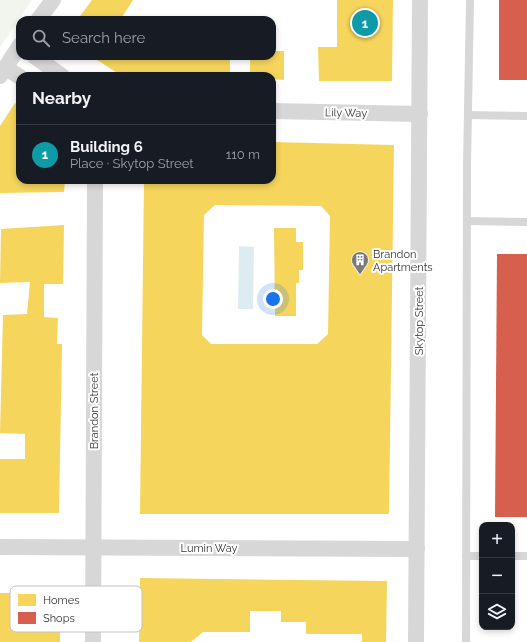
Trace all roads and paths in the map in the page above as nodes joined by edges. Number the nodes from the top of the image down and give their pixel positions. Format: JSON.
{"nodes":[{"id":1,"x":53,"y":0,"type":"edge"},
{"id":2,"x":420,"y":0,"type":"edge"},
{"id":3,"x":470,"y":0,"type":"edge"},
{"id":4,"x":41,"y":16,"type":"edge"},
{"id":5,"x":16,"y":52,"type":"edge"},
{"id":6,"x":40,"y":60,"type":"edge"},
{"id":7,"x":3,"y":72,"type":"edge"},
{"id":8,"x":56,"y":72,"type":"edge"},
{"id":9,"x":16,"y":76,"type":"edge"},
{"id":10,"x":276,"y":111,"type":"edge"},
{"id":11,"x":420,"y":114,"type":"junction"},
{"id":12,"x":468,"y":115,"type":"junction"},
{"id":13,"x":527,"y":116,"type":"edge"},
{"id":14,"x":94,"y":184,"type":"edge"},
{"id":15,"x":467,"y":221,"type":"junction"},
{"id":16,"x":527,"y":222,"type":"edge"},
{"id":17,"x":0,"y":547,"type":"edge"},
{"id":18,"x":93,"y":547,"type":"junction"},
{"id":19,"x":417,"y":549,"type":"junction"},
{"id":20,"x":466,"y":556,"type":"junction"},
{"id":21,"x":479,"y":556,"type":"edge"},
{"id":22,"x":515,"y":556,"type":"edge"},
{"id":23,"x":527,"y":556,"type":"edge"},
{"id":24,"x":93,"y":586,"type":"edge"},
{"id":25,"x":92,"y":632,"type":"edge"},
{"id":26,"x":92,"y":642,"type":"edge"},
{"id":27,"x":416,"y":642,"type":"edge"},
{"id":28,"x":466,"y":642,"type":"edge"}],
"edges":[{"from":1,"to":4,"type":"street"},
{"from":2,"to":11,"type":"street","name":"Skytop Street"},
{"from":3,"to":12,"type":"lane"},
{"from":5,"to":7,"type":"street"},
{"from":6,"to":8,"type":"street"},
{"from":7,"to":9,"type":"street"},
{"from":10,"to":11,"type":"street","name":"Lily Way"},
{"from":11,"to":19,"type":"street","name":"Skytop Street"},
{"from":12,"to":13,"type":"lane"},
{"from":12,"to":15,"type":"lane"},
{"from":14,"to":18,"type":"street","name":"Brandon Street"},
{"from":15,"to":16,"type":"lane"},
{"from":15,"to":20,"type":"lane"},
{"from":17,"to":18,"type":"street","name":"Lumin Way"},
{"from":18,"to":19,"type":"street","name":"Lumin Way"},
{"from":18,"to":24,"type":"street","name":"Brandon Street"},
{"from":19,"to":27,"type":"street","name":"Skytop Street"},
{"from":20,"to":21,"type":"lane"},
{"from":20,"to":28,"type":"lane"},
{"from":22,"to":23,"type":"lane"},
{"from":25,"to":26,"type":"street","name":"Brandon Street"}]}
